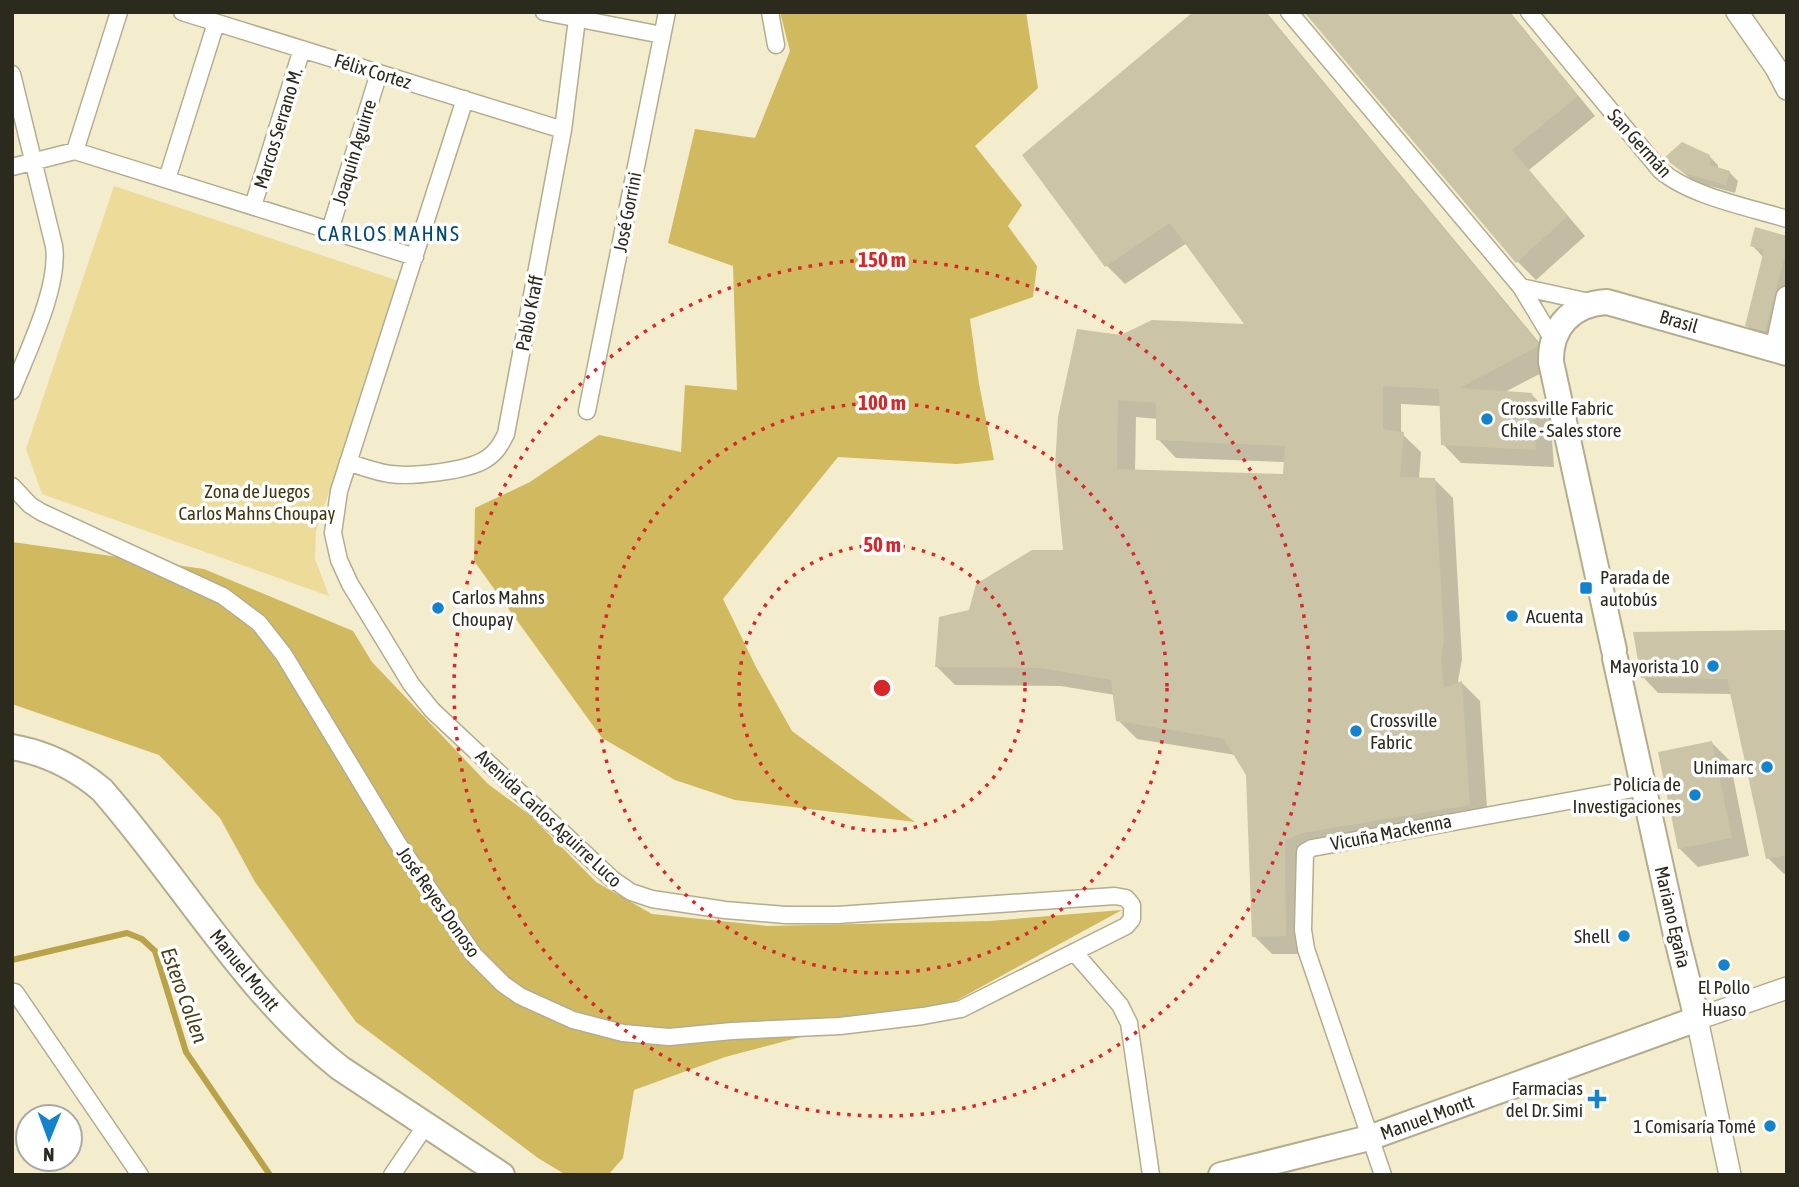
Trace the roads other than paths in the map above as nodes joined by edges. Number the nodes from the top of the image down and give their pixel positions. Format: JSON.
{"nodes":[{"id":1,"x":119,"y":12,"type":"edge"},
{"id":2,"x":182,"y":12,"type":"edge"},
{"id":3,"x":667,"y":12,"type":"edge"},
{"id":4,"x":770,"y":12,"type":"edge"},
{"id":5,"x":1289,"y":12,"type":"edge"},
{"id":6,"x":1530,"y":12,"type":"edge"},
{"id":7,"x":1737,"y":12,"type":"edge"},
{"id":8,"x":550,"y":13,"type":"edge"},
{"id":9,"x":576,"y":19,"type":"junction"},
{"id":10,"x":216,"y":23,"type":"junction"},
{"id":11,"x":662,"y":36,"type":"junction"},
{"id":12,"x":776,"y":45,"type":"dead end"},
{"id":13,"x":302,"y":49,"type":"junction"},
{"id":14,"x":379,"y":73,"type":"junction"},
{"id":15,"x":12,"y":74,"type":"edge"},
{"id":16,"x":1787,"y":89,"type":"edge"},
{"id":17,"x":465,"y":99,"type":"junction"},
{"id":18,"x":563,"y":130,"type":"junction"},
{"id":19,"x":75,"y":150,"type":"junction"},
{"id":20,"x":34,"y":161,"type":"junction"},
{"id":21,"x":12,"y":167,"type":"edge"},
{"id":22,"x":167,"y":179,"type":"junction"},
{"id":23,"x":253,"y":206,"type":"junction"},
{"id":24,"x":1787,"y":219,"type":"edge"},
{"id":25,"x":330,"y":230,"type":"junction"},
{"id":26,"x":415,"y":257,"type":"junction"},
{"id":27,"x":1521,"y":287,"type":"junction"},
{"id":28,"x":1787,"y":297,"type":"edge"},
{"id":29,"x":1595,"y":303,"type":"junction"},
{"id":30,"x":1553,"y":340,"type":"junction"},
{"id":31,"x":1781,"y":351,"type":"edge"},
{"id":32,"x":12,"y":391,"type":"edge"},
{"id":33,"x":587,"y":411,"type":"dead end"},
{"id":34,"x":348,"y":463,"type":"junction"},
{"id":35,"x":12,"y":486,"type":"edge"},
{"id":36,"x":12,"y":747,"type":"edge"},
{"id":37,"x":1644,"y":787,"type":"junction"},
{"id":38,"x":1074,"y":952,"type":"junction"},
{"id":39,"x":1787,"y":988,"type":"edge"},
{"id":40,"x":15,"y":992,"type":"dead end"},
{"id":41,"x":1697,"y":1019,"type":"junction"},
{"id":42,"x":426,"y":1125,"type":"junction"},
{"id":43,"x":1369,"y":1138,"type":"junction"},
{"id":44,"x":139,"y":1175,"type":"edge"},
{"id":45,"x":392,"y":1175,"type":"edge"},
{"id":46,"x":502,"y":1175,"type":"edge"},
{"id":47,"x":1151,"y":1175,"type":"edge"},
{"id":48,"x":1221,"y":1175,"type":"edge"},
{"id":49,"x":1383,"y":1175,"type":"edge"},
{"id":50,"x":1730,"y":1175,"type":"edge"}],
"edges":[{"from":1,"to":19,"type":"street"},
{"from":2,"to":10,"type":"street","name":"Félix Cortez"},
{"from":3,"to":11,"type":"street","name":"José Gorrini"},
{"from":4,"to":12,"type":"street"},
{"from":5,"to":27,"type":"street"},
{"from":6,"to":24,"type":"street","name":"San Germán"},
{"from":7,"to":16,"type":"main road"},
{"from":8,"to":9,"type":"street"},
{"from":9,"to":11,"type":"street"},
{"from":9,"to":18,"type":"street","name":"Pablo Kraff"},
{"from":10,"to":13,"type":"street","name":"Félix Cortez"},
{"from":10,"to":22,"type":"street"},
{"from":11,"to":33,"type":"street","name":"José Gorrini"},
{"from":13,"to":14,"type":"street","name":"Félix Cortez"},
{"from":13,"to":23,"type":"street","name":"Marcos Serrano M."},
{"from":14,"to":17,"type":"street","name":"Félix Cortez"},
{"from":14,"to":25,"type":"street","name":"Joaquín Aguirre"},
{"from":15,"to":20,"type":"street"},
{"from":17,"to":18,"type":"street","name":"Félix Cortez"},
{"from":17,"to":26,"type":"street","name":"Avenida Carlos Aguirre Luco"},
{"from":18,"to":34,"type":"street","name":"Pablo Kraff"},
{"from":19,"to":20,"type":"street"},
{"from":19,"to":22,"type":"street"},
{"from":20,"to":21,"type":"street"},
{"from":20,"to":32,"type":"street"},
{"from":22,"to":23,"type":"street"},
{"from":23,"to":25,"type":"street"},
{"from":25,"to":26,"type":"street"},
{"from":26,"to":34,"type":"street","name":"Avenida Carlos Aguirre Luco"},
{"from":27,"to":29,"type":"street"},
{"from":27,"to":30,"type":"street"},
{"from":28,"to":31,"type":"main road"},
{"from":29,"to":30,"type":"main road","name":"Brasil"},
{"from":29,"to":31,"type":"main road","name":"Brasil"},
{"from":30,"to":37,"type":"main road","name":"Mariano Egaña"},
{"from":34,"to":38,"type":"street","name":"Avenida Carlos Aguirre Luco"},
{"from":35,"to":38,"type":"street","name":"José Reyes Donoso"},
{"from":36,"to":42,"type":"main road","name":"Manuel Montt"},
{"from":37,"to":41,"type":"main road","name":"Mariano Egaña"},
{"from":37,"to":43,"type":"street","name":"Vicuña Mackenna"},
{"from":38,"to":47,"type":"street"},
{"from":39,"to":41,"type":"main road","name":"Manuel Montt"},
{"from":40,"to":44,"type":"street"},
{"from":41,"to":43,"type":"main road","name":"Manuel Montt"},
{"from":41,"to":50,"type":"main road","name":"Mariano Egaña"},
{"from":42,"to":45,"type":"street"},
{"from":42,"to":46,"type":"main road","name":"Manuel Montt"},
{"from":43,"to":48,"type":"main road","name":"Manuel Montt"},
{"from":43,"to":49,"type":"street","name":"Vicuña Mackenna"}]}
